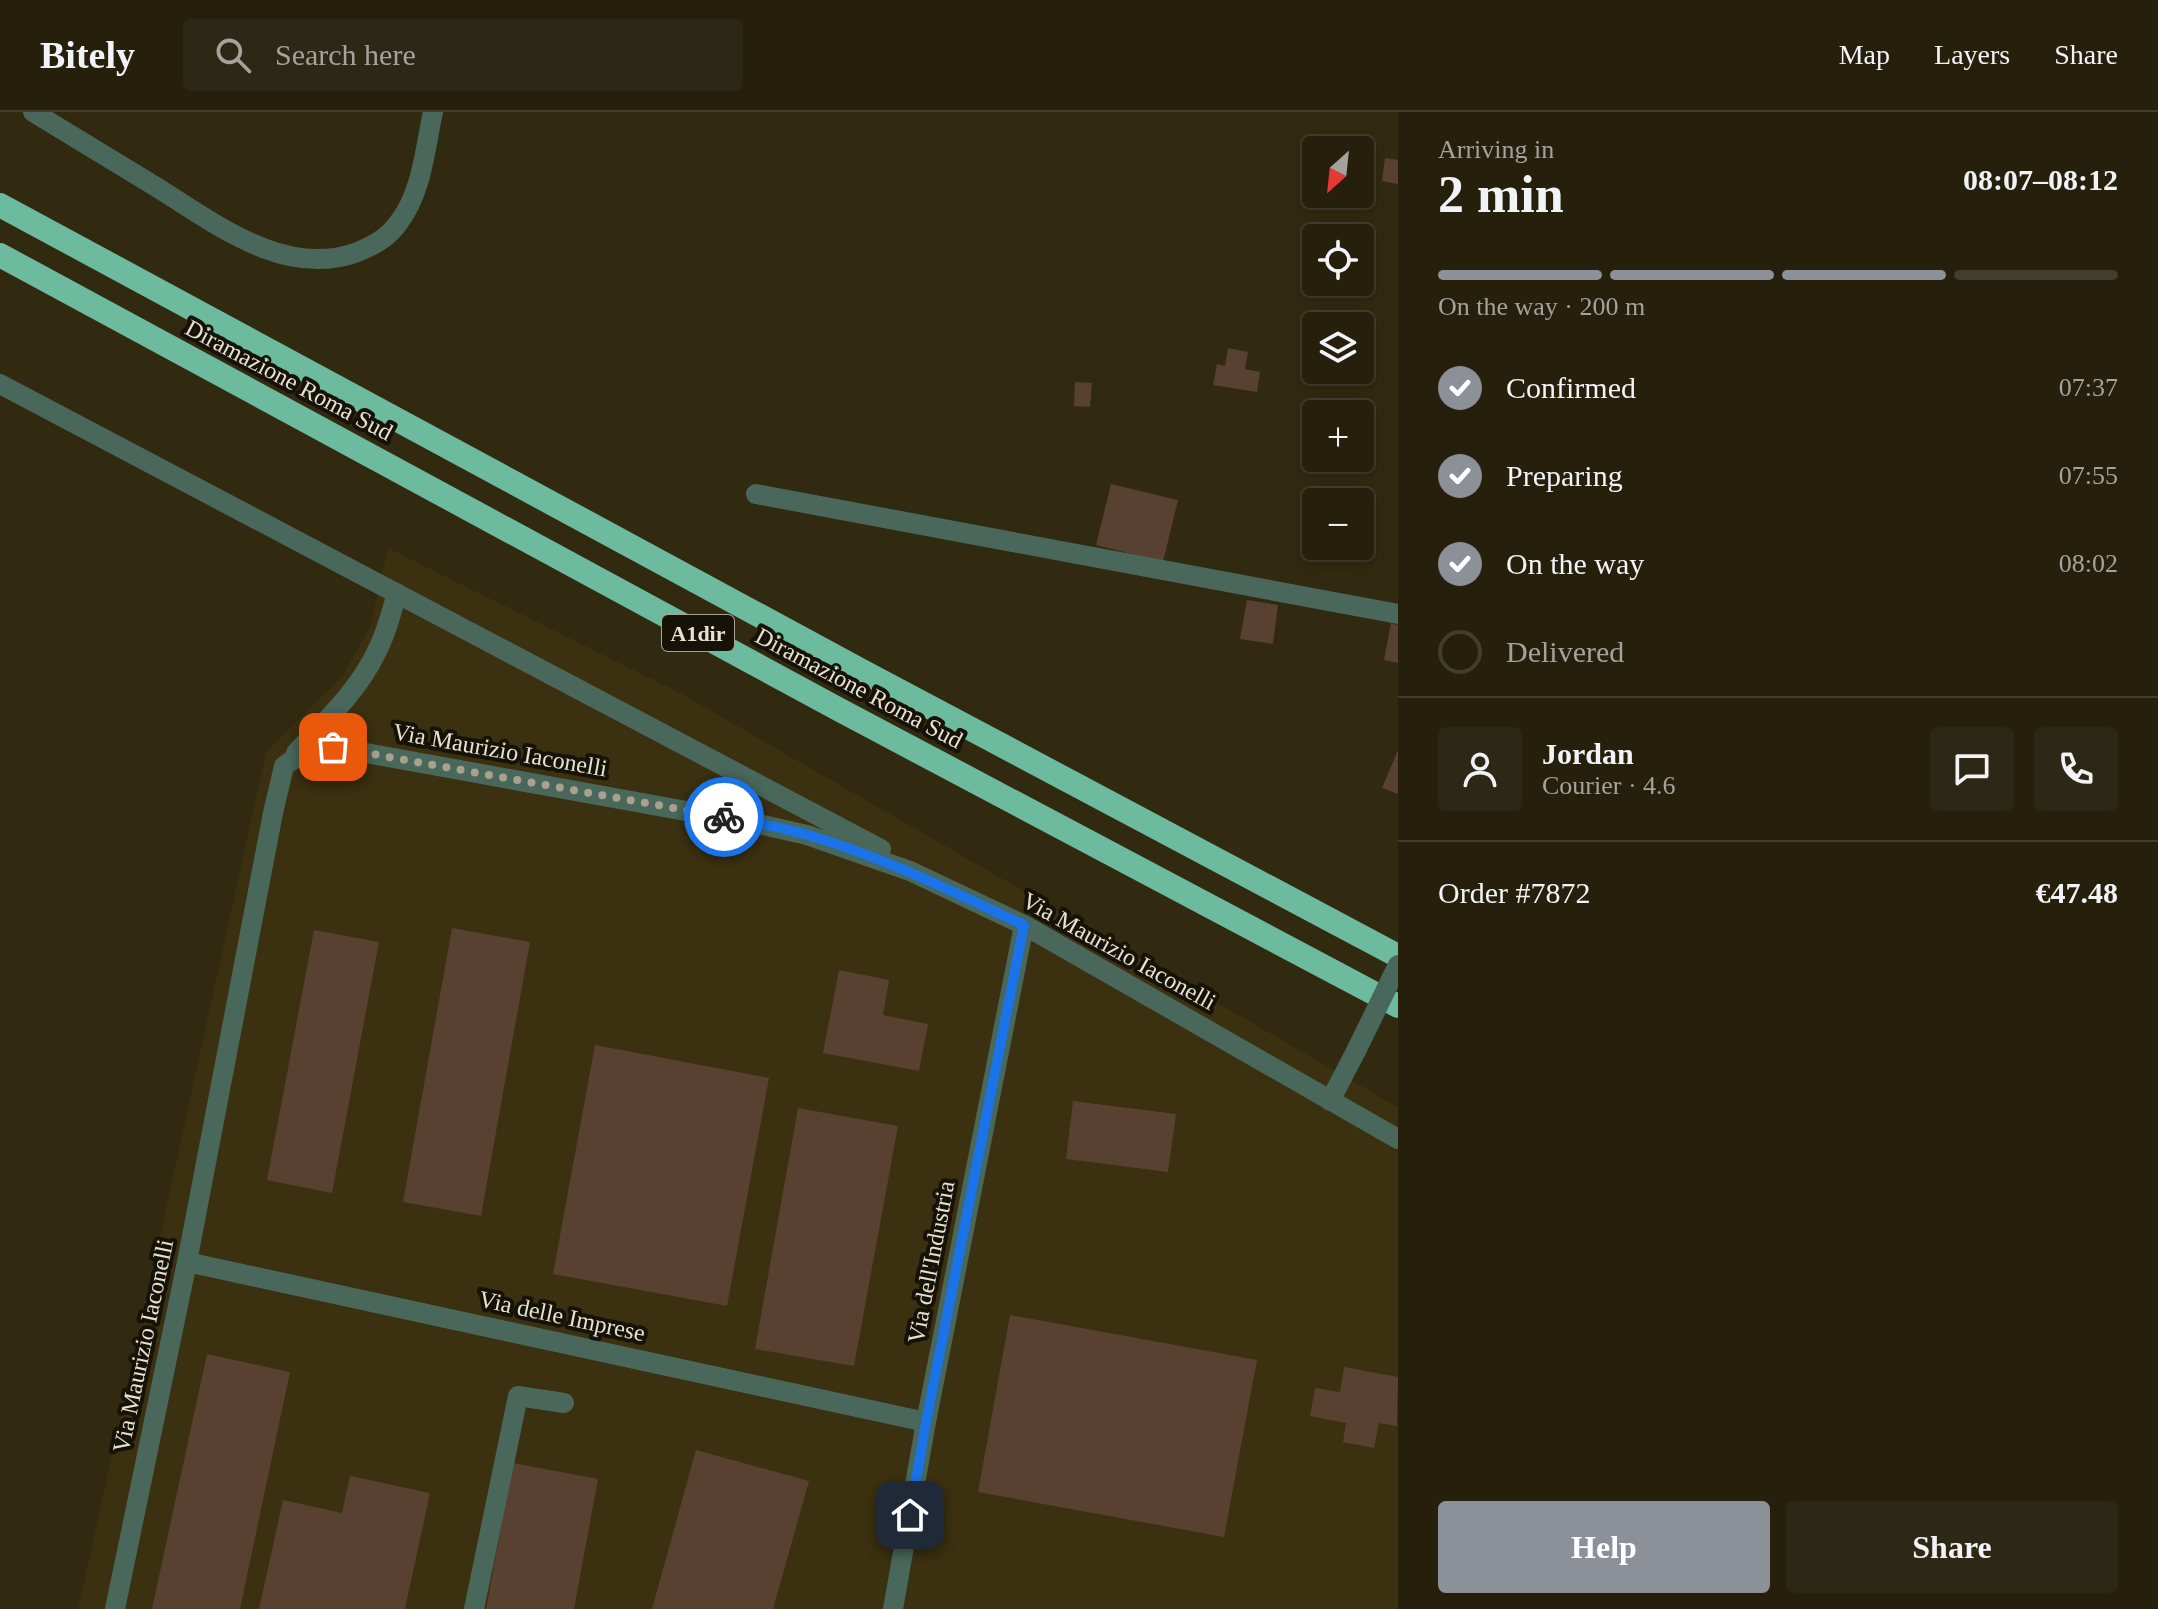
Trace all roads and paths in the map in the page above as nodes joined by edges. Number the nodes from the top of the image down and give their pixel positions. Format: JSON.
{"nodes":[{"id":1,"x":33,"y":112,"type":"edge"},
{"id":2,"x":433,"y":112,"type":"edge"},
{"id":3,"x":0,"y":205,"type":"edge"},
{"id":4,"x":0,"y":255,"type":"edge"},
{"id":5,"x":0,"y":384,"type":"edge"},
{"id":6,"x":756,"y":494,"type":"dead end"},
{"id":7,"x":397,"y":593,"type":"junction"},
{"id":8,"x":1398,"y":614,"type":"edge"},
{"id":9,"x":284,"y":766,"type":"junction"},
{"id":10,"x":1024,"y":925,"type":"junction"},
{"id":11,"x":1398,"y":956,"type":"edge"},
{"id":12,"x":1398,"y":965,"type":"edge"},
{"id":13,"x":1398,"y":1006,"type":"edge"},
{"id":14,"x":1330,"y":1101,"type":"junction"},
{"id":15,"x":1398,"y":1139,"type":"edge"},
{"id":16,"x":187,"y":1262,"type":"junction"},
{"id":17,"x":564,"y":1403,"type":"dead end"},
{"id":18,"x":926,"y":1422,"type":"junction"},
{"id":19,"x":115,"y":1609,"type":"edge"},
{"id":20,"x":474,"y":1609,"type":"edge"},
{"id":21,"x":893,"y":1609,"type":"edge"}],
"edges":[{"from":1,"to":2,"type":"street"},
{"from":3,"to":11,"type":"highway","name":"Diramazione Roma Sud","number":"A1dir"},
{"from":4,"to":13,"type":"highway","name":"Diramazione Roma Sud","number":"A1dir"},
{"from":5,"to":7,"type":"street"},
{"from":6,"to":8,"type":"street"},
{"from":7,"to":9,"type":"street"},
{"from":7,"to":10,"type":"street"},
{"from":9,"to":10,"type":"street","name":"Via Maurizio Iaconelli"},
{"from":9,"to":16,"type":"street","name":"Via Maurizio Iaconelli"},
{"from":10,"to":14,"type":"street","name":"Via Maurizio Iaconelli"},
{"from":10,"to":18,"type":"street","name":"Via dell'Industria"},
{"from":12,"to":14,"type":"street","bridge":true},
{"from":14,"to":15,"type":"street","name":"Via Maurizio Iaconelli"},
{"from":16,"to":18,"type":"street","name":"Via delle Imprese"},
{"from":16,"to":19,"type":"street","name":"Via Maurizio Iaconelli"},
{"from":17,"to":20,"type":"street"},
{"from":18,"to":21,"type":"street","name":"Via dell'Industria"}]}
